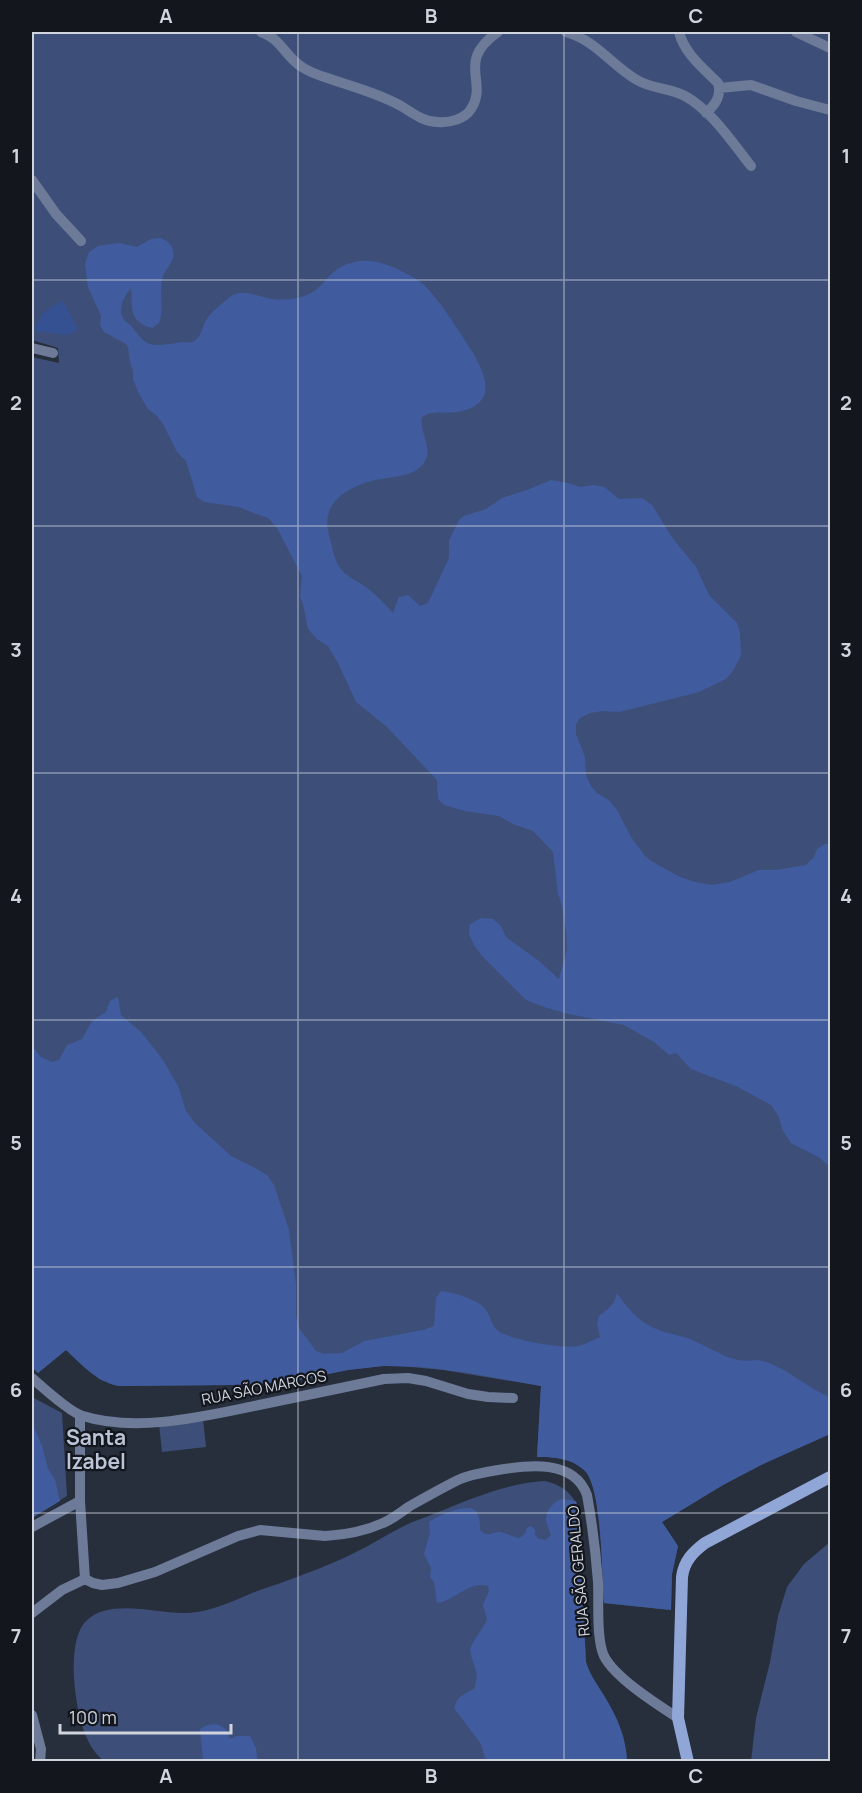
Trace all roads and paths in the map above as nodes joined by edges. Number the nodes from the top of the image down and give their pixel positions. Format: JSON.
{"nodes":[{"id":1,"x":261,"y":32,"type":"edge"},
{"id":2,"x":498,"y":32,"type":"edge"},
{"id":3,"x":566,"y":32,"type":"edge"},
{"id":4,"x":679,"y":32,"type":"edge"},
{"id":5,"x":796,"y":32,"type":"edge"},
{"id":6,"x":831,"y":48,"type":"edge"},
{"id":7,"x":719,"y":88,"type":"junction"},
{"id":8,"x":831,"y":110,"type":"edge"},
{"id":9,"x":706,"y":113,"type":"junction"},
{"id":10,"x":751,"y":166,"type":"dead end"},
{"id":11,"x":32,"y":180,"type":"edge"},
{"id":12,"x":81,"y":241,"type":"dead end"},
{"id":13,"x":32,"y":348,"type":"edge"},
{"id":14,"x":53,"y":353,"type":"dead end"},
{"id":15,"x":32,"y":1378,"type":"edge"},
{"id":16,"x":513,"y":1398,"type":"dead end"},
{"id":17,"x":81,"y":1416,"type":"junction"},
{"id":18,"x":831,"y":1477,"type":"edge"},
{"id":19,"x":80,"y":1501,"type":"junction"},
{"id":20,"x":32,"y":1527,"type":"edge"},
{"id":21,"x":84,"y":1579,"type":"junction"},
{"id":22,"x":32,"y":1613,"type":"edge"},
{"id":23,"x":32,"y":1715,"type":"edge"},
{"id":24,"x":678,"y":1718,"type":"junction"},
{"id":25,"x":40,"y":1761,"type":"edge"},
{"id":26,"x":688,"y":1761,"type":"edge"}],
"edges":[{"from":1,"to":2,"type":"street"},
{"from":3,"to":9,"type":"street"},
{"from":4,"to":7,"type":"street"},
{"from":5,"to":6,"type":"street"},
{"from":7,"to":8,"type":"street"},
{"from":7,"to":9,"type":"street"},
{"from":9,"to":10,"type":"street"},
{"from":11,"to":12,"type":"street"},
{"from":13,"to":14,"type":"street"},
{"from":15,"to":17,"type":"street","name":"RUA SÃO MARCOS"},
{"from":16,"to":17,"type":"street","name":"RUA SÃO MARCOS"},
{"from":17,"to":19,"type":"street"},
{"from":18,"to":24,"type":"street"},
{"from":19,"to":20,"type":"street"},
{"from":19,"to":21,"type":"street"},
{"from":21,"to":22,"type":"street"},
{"from":21,"to":24,"type":"street","name":"RUA SÃO GERALDO"},
{"from":23,"to":25,"type":"street"},
{"from":24,"to":26,"type":"street"}]}
